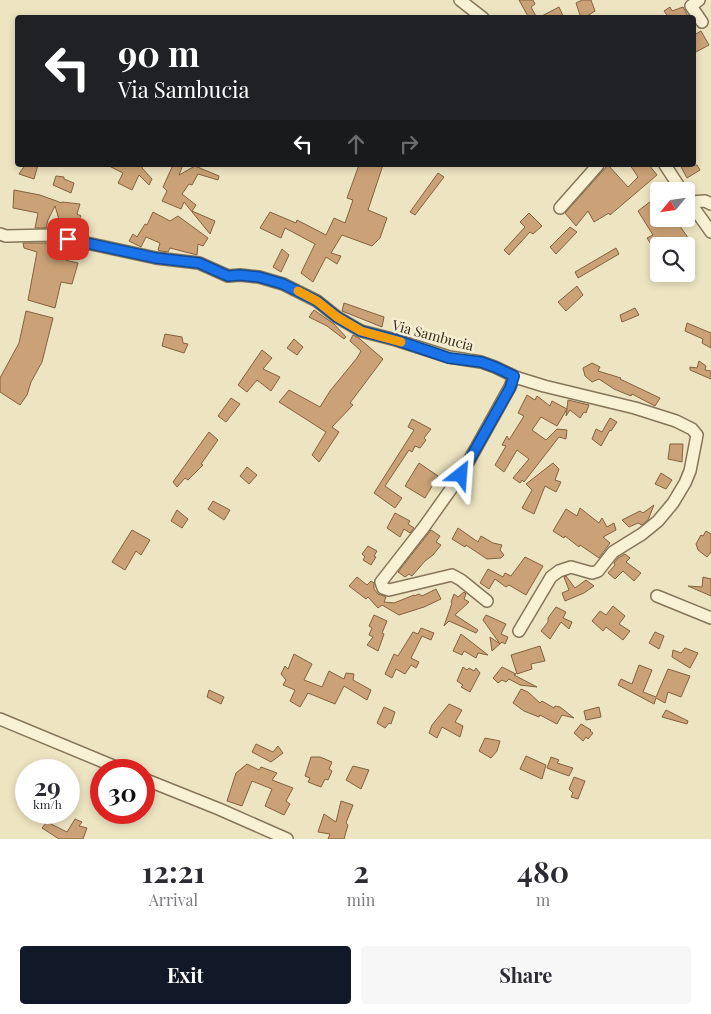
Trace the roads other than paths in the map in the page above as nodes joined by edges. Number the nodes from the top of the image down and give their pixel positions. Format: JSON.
{"nodes":[{"id":1,"x":460,"y":0,"type":"edge"},
{"id":2,"x":699,"y":0,"type":"edge"},
{"id":3,"x":479,"y":15,"type":"edge"},
{"id":4,"x":702,"y":22,"type":"dead end"},
{"id":5,"x":596,"y":167,"type":"edge"},
{"id":6,"x":666,"y":167,"type":"edge"},
{"id":7,"x":676,"y":182,"type":"edge"},
{"id":8,"x":695,"y":200,"type":"edge"},
{"id":9,"x":711,"y":204,"type":"edge"},
{"id":10,"x":560,"y":208,"type":"dead end"},
{"id":11,"x":695,"y":209,"type":"edge"},
{"id":12,"x":711,"y":232,"type":"edge"},
{"id":13,"x":0,"y":234,"type":"edge"},
{"id":14,"x":514,"y":376,"type":"junction"},
{"id":15,"x":657,"y":596,"type":"dead end"},
{"id":16,"x":487,"y":601,"type":"dead end"},
{"id":17,"x":711,"y":618,"type":"edge"},
{"id":18,"x":519,"y":631,"type":"dead end"},
{"id":19,"x":0,"y":719,"type":"edge"},
{"id":20,"x":96,"y":759,"type":"edge"},
{"id":21,"x":155,"y":783,"type":"edge"},
{"id":22,"x":287,"y":839,"type":"edge"}],
"edges":[{"from":1,"to":3,"type":"street"},
{"from":2,"to":4,"type":"street"},
{"from":5,"to":10,"type":"street"},
{"from":6,"to":7,"type":"street"},
{"from":8,"to":9,"type":"street"},
{"from":11,"to":12,"type":"street"},
{"from":13,"to":14,"type":"street","name":"Via Sambucia"},
{"from":14,"to":16,"type":"street"},
{"from":14,"to":18,"type":"street","name":"Via Sambucia"},
{"from":15,"to":17,"type":"street"},
{"from":19,"to":20,"type":"street"},
{"from":21,"to":22,"type":"street"}]}
